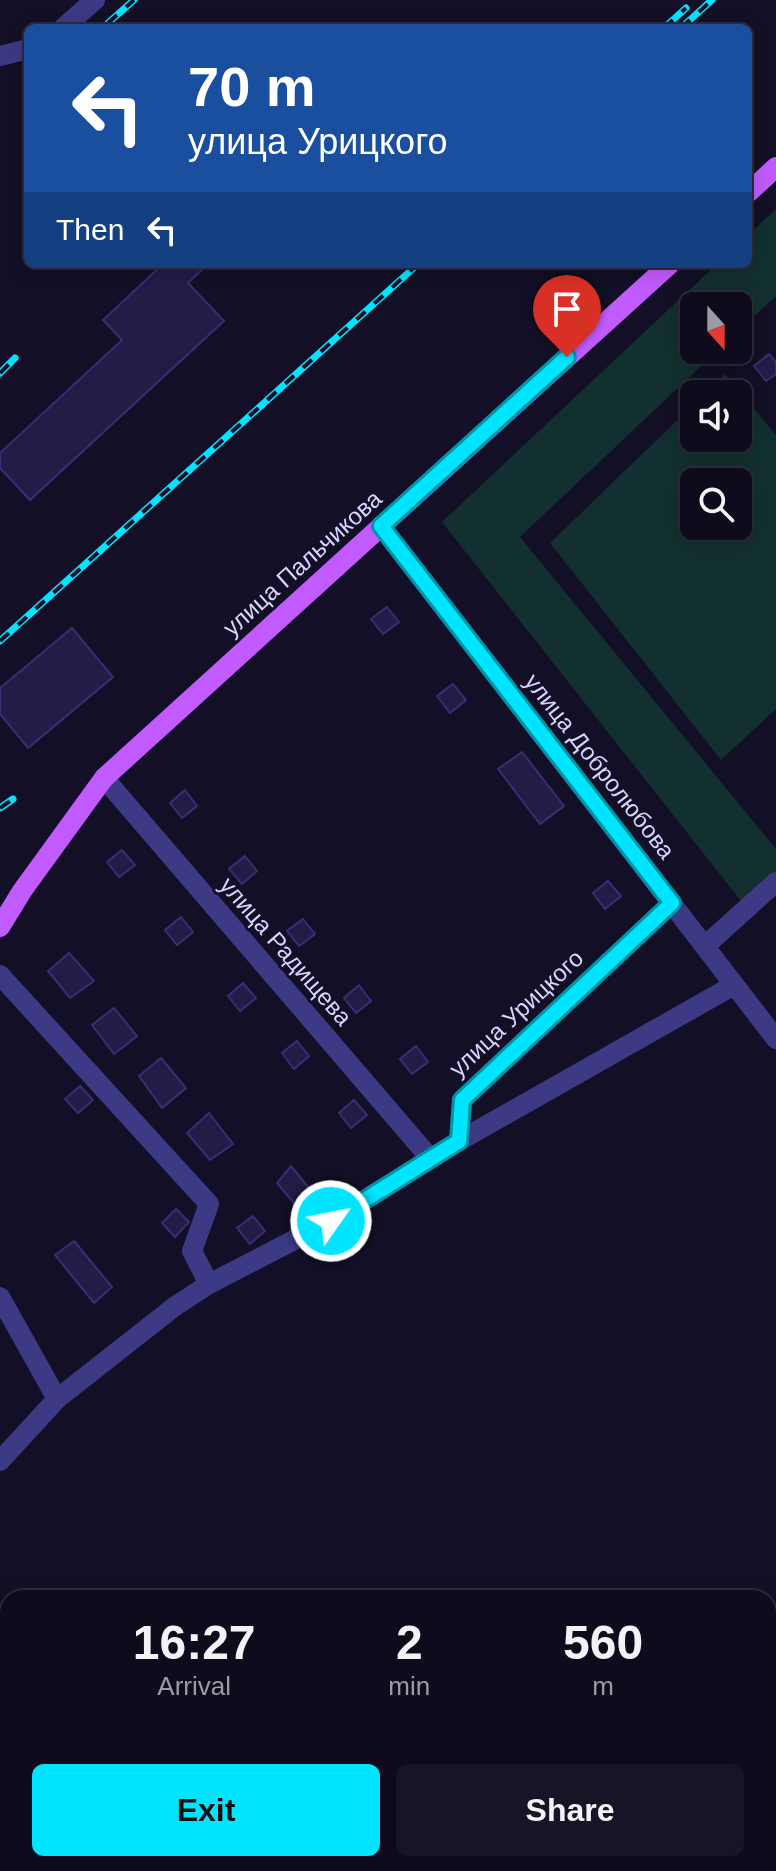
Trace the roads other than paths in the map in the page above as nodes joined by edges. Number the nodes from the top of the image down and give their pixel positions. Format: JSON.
{"nodes":[{"id":1,"x":95,"y":0,"type":"edge"},
{"id":2,"x":68,"y":24,"type":"edge"},
{"id":3,"x":24,"y":50,"type":"edge"},
{"id":4,"x":0,"y":56,"type":"edge"},
{"id":5,"x":774,"y":173,"type":"edge"},
{"id":6,"x":752,"y":190,"type":"edge"},
{"id":7,"x":666,"y":268,"type":"edge"},
{"id":8,"x":381,"y":526,"type":"junction"},
{"id":9,"x":104,"y":778,"type":"junction"},
{"id":10,"x":776,"y":882,"type":"edge"},
{"id":11,"x":672,"y":903,"type":"junction"},
{"id":12,"x":0,"y":927,"type":"edge"},
{"id":13,"x":705,"y":946,"type":"junction"},
{"id":14,"x":0,"y":975,"type":"edge"},
{"id":15,"x":734,"y":985,"type":"junction"},
{"id":16,"x":776,"y":1039,"type":"edge"},
{"id":17,"x":459,"y":1141,"type":"junction"},
{"id":18,"x":430,"y":1158,"type":"junction"},
{"id":19,"x":209,"y":1284,"type":"junction"},
{"id":20,"x":0,"y":1297,"type":"edge"},
{"id":21,"x":57,"y":1399,"type":"junction"},
{"id":22,"x":0,"y":1461,"type":"edge"}],
"edges":[{"from":1,"to":2,"type":"street"},
{"from":3,"to":4,"type":"street"},
{"from":5,"to":6,"type":"main road"},
{"from":7,"to":8,"type":"main road","name":"улица Пальчикова"},
{"from":8,"to":9,"type":"main road","name":"улица Пальчикова"},
{"from":8,"to":11,"type":"street","name":"улица Добролюбова"},
{"from":9,"to":12,"type":"main road","name":"улица Пальчикова"},
{"from":9,"to":18,"type":"street","name":"улица Радищева"},
{"from":10,"to":13,"type":"street"},
{"from":11,"to":13,"type":"street","name":"улица Добролюбова"},
{"from":11,"to":17,"type":"street","name":"улица Урицкого"},
{"from":13,"to":15,"type":"street","name":"улица Добролюбова"},
{"from":14,"to":19,"type":"street"},
{"from":15,"to":16,"type":"street","name":"улица Добролюбова"},
{"from":15,"to":17,"type":"street"},
{"from":17,"to":18,"type":"street"},
{"from":18,"to":19,"type":"street"},
{"from":19,"to":21,"type":"street"},
{"from":20,"to":21,"type":"street"},
{"from":21,"to":22,"type":"street"}]}
